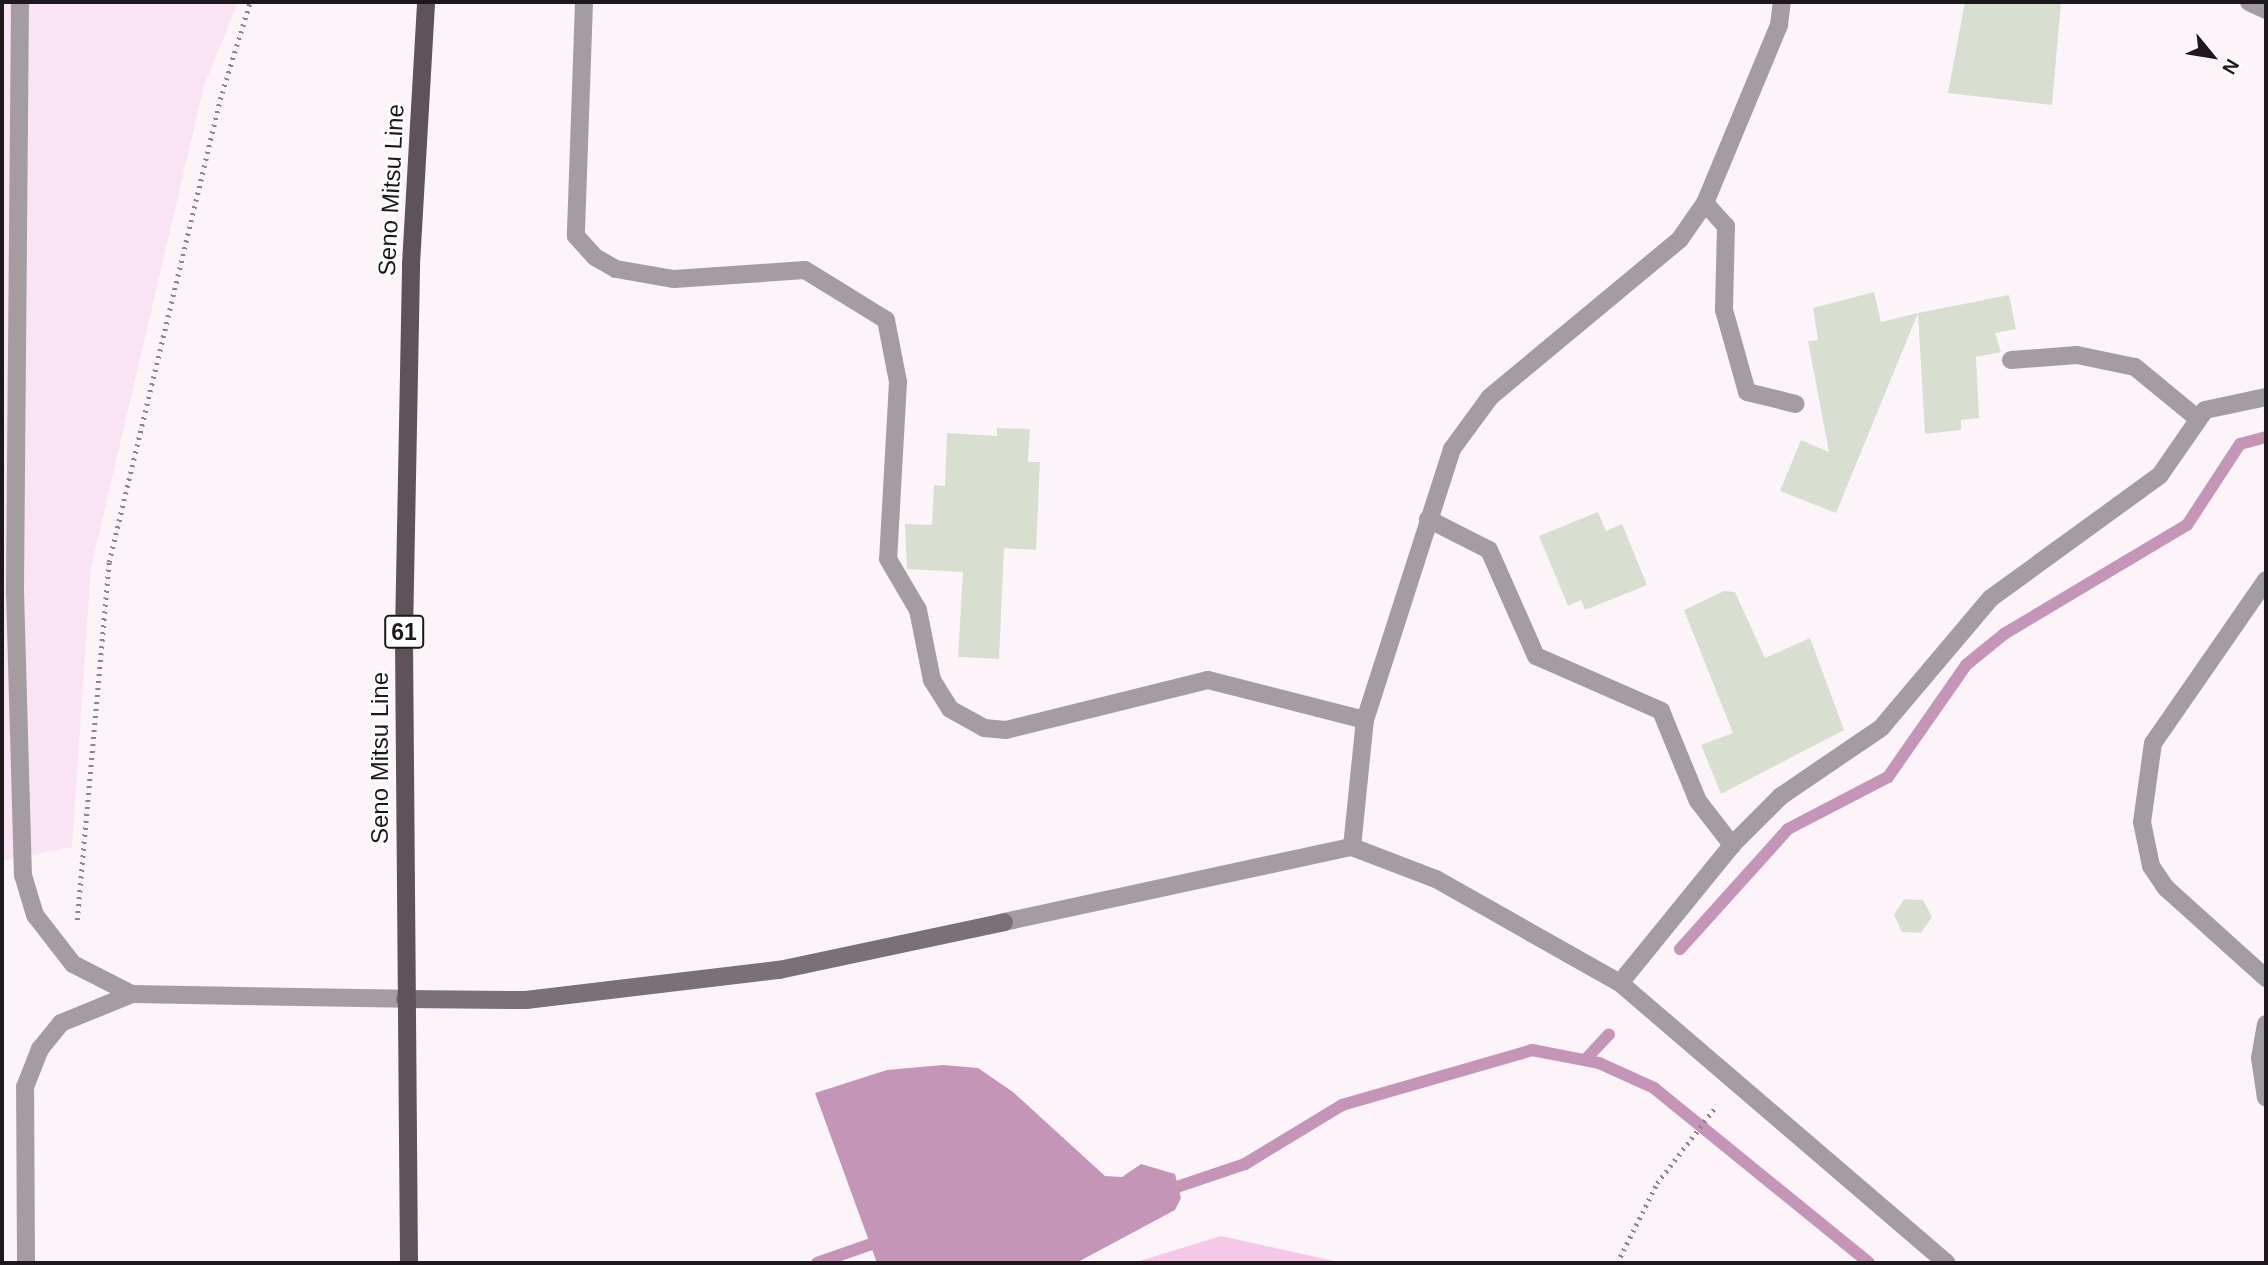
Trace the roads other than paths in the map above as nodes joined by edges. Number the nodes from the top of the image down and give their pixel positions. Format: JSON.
{"nodes":[{"id":1,"x":20,"y":2,"type":"edge"},
{"id":2,"x":426,"y":2,"type":"edge"},
{"id":3,"x":584,"y":2,"type":"edge"},
{"id":4,"x":1782,"y":2,"type":"edge"},
{"id":5,"x":2249,"y":2,"type":"edge"},
{"id":6,"x":2266,"y":9,"type":"edge"},
{"id":7,"x":1705,"y":203,"type":"junction"},
{"id":8,"x":2011,"y":360,"type":"dead end"},
{"id":9,"x":2266,"y":397,"type":"edge"},
{"id":10,"x":1796,"y":404,"type":"dead end"},
{"id":11,"x":2198,"y":419,"type":"junction"},
{"id":12,"x":1428,"y":519,"type":"junction"},
{"id":13,"x":2266,"y":580,"type":"edge"},
{"id":14,"x":1365,"y":720,"type":"junction"},
{"id":15,"x":1732,"y":845,"type":"junction"},
{"id":16,"x":1352,"y":847,"type":"junction"},
{"id":17,"x":2266,"y":978,"type":"edge"},
{"id":18,"x":1620,"y":983,"type":"junction"},
{"id":19,"x":132,"y":994,"type":"junction"},
{"id":20,"x":405,"y":999,"type":"junction"},
{"id":21,"x":2266,"y":1024,"type":"edge"},
{"id":22,"x":2266,"y":1098,"type":"edge"},
{"id":23,"x":26,"y":1263,"type":"edge"},
{"id":24,"x":409,"y":1263,"type":"edge"},
{"id":25,"x":1947,"y":1263,"type":"edge"}],
"edges":[{"from":1,"to":19,"type":"street"},
{"from":2,"to":20,"type":"main road","name":"Seno Mitsu Line","number":"61"},
{"from":3,"to":14,"type":"street"},
{"from":4,"to":7,"type":"street"},
{"from":5,"to":6,"type":"street"},
{"from":7,"to":10,"type":"street"},
{"from":7,"to":12,"type":"street"},
{"from":8,"to":11,"type":"street"},
{"from":9,"to":11,"type":"street"},
{"from":11,"to":15,"type":"street"},
{"from":12,"to":14,"type":"street"},
{"from":12,"to":15,"type":"street"},
{"from":13,"to":17,"type":"street"},
{"from":14,"to":16,"type":"street"},
{"from":15,"to":18,"type":"street"},
{"from":16,"to":18,"type":"street"},
{"from":16,"to":20,"type":"street"},
{"from":18,"to":25,"type":"street"},
{"from":19,"to":20,"type":"street"},
{"from":19,"to":23,"type":"street"},
{"from":20,"to":24,"type":"main road","name":"Seno Mitsu Line","number":"61"},
{"from":21,"to":22,"type":"street"}]}
